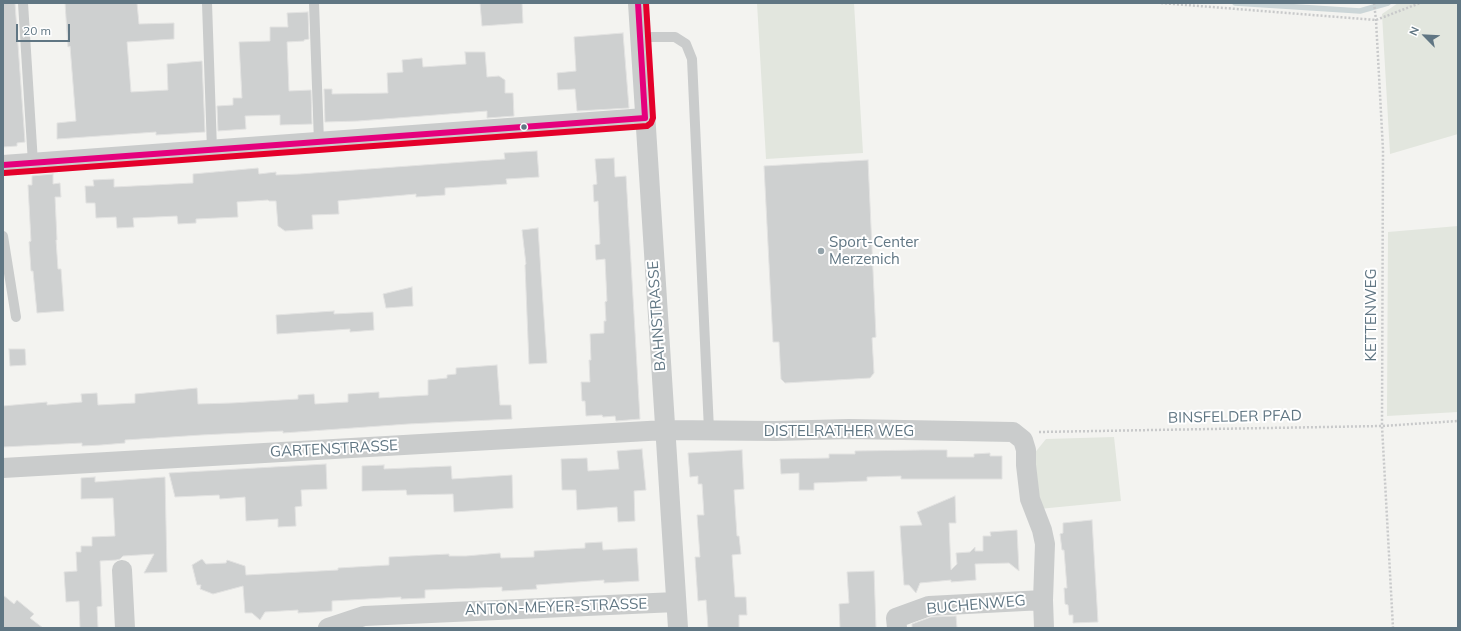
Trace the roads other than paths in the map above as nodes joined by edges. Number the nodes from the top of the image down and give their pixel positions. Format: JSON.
{"nodes":[{"id":1,"x":23,"y":3,"type":"edge"},
{"id":2,"x":207,"y":3,"type":"edge"},
{"id":3,"x":314,"y":3,"type":"edge"},
{"id":4,"x":638,"y":3,"type":"edge"},
{"id":5,"x":640,"y":38,"type":"junction"},
{"id":6,"x":645,"y":118,"type":"junction"},
{"id":7,"x":319,"y":142,"type":"junction"},
{"id":8,"x":212,"y":150,"type":"junction"},
{"id":9,"x":33,"y":163,"type":"junction"},
{"id":10,"x":3,"y":165,"type":"edge"},
{"id":11,"x":3,"y":236,"type":"edge"},
{"id":12,"x":16,"y":317,"type":"dead end"},
{"id":13,"x":664,"y":430,"type":"junction"},
{"id":14,"x":709,"y":430,"type":"junction"},
{"id":15,"x":3,"y":468,"type":"edge"},
{"id":16,"x":122,"y":570,"type":"dead end"},
{"id":17,"x":1043,"y":600,"type":"junction"},
{"id":18,"x":676,"y":602,"type":"junction"},
{"id":19,"x":436,"y":620,"type":"edge"},
{"id":20,"x":124,"y":628,"type":"edge"},
{"id":21,"x":328,"y":628,"type":"edge"},
{"id":22,"x":678,"y":628,"type":"edge"},
{"id":23,"x":897,"y":628,"type":"edge"},
{"id":24,"x":1044,"y":628,"type":"edge"}],
"edges":[{"from":1,"to":9,"type":"lane"},
{"from":2,"to":8,"type":"lane"},
{"from":3,"to":7,"type":"lane"},
{"from":4,"to":5,"type":"street","name":"BAHNSTRASSE"},
{"from":5,"to":6,"type":"street","name":"BAHNSTRASSE"},
{"from":5,"to":14,"type":"lane"},
{"from":6,"to":7,"type":"street"},
{"from":6,"to":13,"type":"street","name":"BAHNSTRASSE"},
{"from":7,"to":8,"type":"street"},
{"from":8,"to":9,"type":"street"},
{"from":9,"to":10,"type":"street"},
{"from":11,"to":12,"type":"lane"},
{"from":13,"to":14,"type":"street","name":"DISTELRATHER WEG"},
{"from":13,"to":15,"type":"street","name":"GARTENSTRASSE"},
{"from":13,"to":18,"type":"street","name":"BAHNSTRASSE"},
{"from":14,"to":17,"type":"street","name":"DISTELRATHER WEG"},
{"from":16,"to":20,"type":"street"},
{"from":17,"to":23,"type":"street","name":"BUCHENWEG"},
{"from":17,"to":24,"type":"street"},
{"from":18,"to":19,"type":"street","name":"ANTON-MEYER-STRASSE"},
{"from":18,"to":22,"type":"street","name":"BAHNSTRASSE"},
{"from":19,"to":21,"type":"street","name":"ANTON-MEYER-STRASSE"}]}
